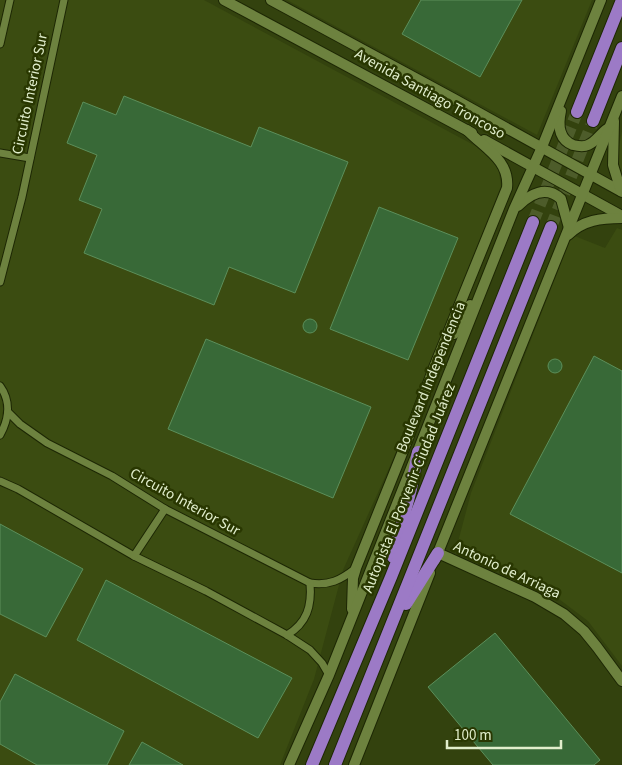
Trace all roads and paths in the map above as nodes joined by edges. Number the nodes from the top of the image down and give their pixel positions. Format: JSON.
{"nodes":[{"id":1,"x":10,"y":0,"type":"edge"},
{"id":2,"x":64,"y":0,"type":"edge"},
{"id":3,"x":224,"y":0,"type":"edge"},
{"id":4,"x":271,"y":0,"type":"edge"},
{"id":5,"x":601,"y":0,"type":"edge"},
{"id":6,"x":622,"y":0,"type":"edge"},
{"id":7,"x":0,"y":44,"type":"edge"},
{"id":8,"x":622,"y":48,"type":"edge"},
{"id":9,"x":622,"y":96,"type":"edge"},
{"id":10,"x":560,"y":102,"type":"junction"},
{"id":11,"x":577,"y":112,"type":"tunnel mouth"},
{"id":12,"x":593,"y":121,"type":"tunnel mouth"},
{"id":13,"x":612,"y":122,"type":"junction"},
{"id":14,"x":467,"y":130,"type":"junction"},
{"id":15,"x":542,"y":147,"type":"junction"},
{"id":16,"x":0,"y":153,"type":"edge"},
{"id":17,"x":30,"y":158,"type":"junction"},
{"id":18,"x":533,"y":167,"type":"junction"},
{"id":19,"x":590,"y":174,"type":"junction"},
{"id":20,"x":621,"y":192,"type":"edge"},
{"id":21,"x":583,"y":194,"type":"junction"},
{"id":22,"x":514,"y":210,"type":"junction"},
{"id":23,"x":622,"y":217,"type":"edge"},
{"id":24,"x":533,"y":222,"type":"tunnel mouth"},
{"id":25,"x":551,"y":228,"type":"tunnel mouth"},
{"id":26,"x":567,"y":233,"type":"junction"},
{"id":27,"x":488,"y":274,"type":"junction"},
{"id":28,"x":0,"y":282,"type":"edge"},
{"id":29,"x":433,"y":370,"type":"junction"},
{"id":30,"x":0,"y":386,"type":"edge"},
{"id":31,"x":8,"y":412,"type":"junction"},
{"id":32,"x":0,"y":435,"type":"edge"},
{"id":33,"x":418,"y":452,"type":"junction"},
{"id":34,"x":0,"y":481,"type":"edge"},
{"id":35,"x":165,"y":509,"type":"junction"},
{"id":36,"x":438,"y":553,"type":"junction"},
{"id":37,"x":134,"y":556,"type":"junction"},
{"id":38,"x":356,"y":568,"type":"junction"},
{"id":39,"x":391,"y":577,"type":"junction"},
{"id":40,"x":310,"y":583,"type":"junction"},
{"id":41,"x":352,"y":616,"type":"junction"},
{"id":42,"x":389,"y":631,"type":"junction"},
{"id":43,"x":287,"y":635,"type":"junction"},
{"id":44,"x":329,"y":675,"type":"junction"},
{"id":45,"x":622,"y":682,"type":"edge"},
{"id":46,"x":289,"y":765,"type":"edge"},
{"id":47,"x":312,"y":765,"type":"edge"},
{"id":48,"x":335,"y":765,"type":"edge"},
{"id":49,"x":354,"y":765,"type":"edge"}],
"edges":[{"from":1,"to":7,"type":"street"},
{"from":2,"to":17,"type":"street","name":"Circuito Interior Sur"},
{"from":3,"to":14,"type":"main road","name":"Avenida Santiago Troncoso"},
{"from":4,"to":15,"type":"main road","name":"Avenida Santiago Troncoso"},
{"from":5,"to":10,"type":"main road","name":"Boulevard Independencia"},
{"from":6,"to":11,"type":"highway"},
{"from":8,"to":12,"type":"highway"},
{"from":9,"to":13,"type":"main road"},
{"from":10,"to":13,"type":"main road"},
{"from":10,"to":15,"type":"main road","name":"Boulevard Independencia"},
{"from":13,"to":19,"type":"main road"},
{"from":13,"to":20,"type":"main road"},
{"from":14,"to":18,"type":"main road","name":"Avenida Santiago Troncoso"},
{"from":14,"to":29,"type":"main road"},
{"from":15,"to":18,"type":"main road","name":"Boulevard Independencia"},
{"from":15,"to":19,"type":"main road","name":"Avenida Santiago Troncoso"},
{"from":16,"to":17,"type":"street"},
{"from":17,"to":28,"type":"street","name":"Circuito Interior Sur"},
{"from":18,"to":21,"type":"main road","name":"Avenida Santiago Troncoso"},
{"from":18,"to":22,"type":"main road","name":"Boulevard Independencia"},
{"from":19,"to":20,"type":"main road","name":"Avenida Santiago Troncoso"},
{"from":19,"to":21,"type":"main road"},
{"from":21,"to":23,"type":"main road","name":"Avenida Santiago Troncoso"},
{"from":21,"to":26,"type":"main road"},
{"from":22,"to":26,"type":"main road"},
{"from":22,"to":27,"type":"main road","name":"Boulevard Independencia"},
{"from":23,"to":26,"type":"main road"},
{"from":24,"to":39,"type":"highway","name":"Autopista El Porvenir-Ciudad Juárez"},
{"from":25,"to":42,"type":"highway"},
{"from":26,"to":36,"type":"main road"},
{"from":27,"to":29,"type":"main road"},
{"from":27,"to":33,"type":"main road","name":"Boulevard Independencia"},
{"from":29,"to":38,"type":"main road"},
{"from":30,"to":31,"type":"street"},
{"from":31,"to":32,"type":"street"},
{"from":31,"to":35,"type":"street","name":"Circuito Interior Sur"},
{"from":33,"to":39,"type":"highway"},
{"from":33,"to":41,"type":"main road","name":"Boulevard Independencia"},
{"from":34,"to":37,"type":"street"},
{"from":35,"to":37,"type":"street"},
{"from":35,"to":40,"type":"street","name":"Circuito Interior Sur"},
{"from":36,"to":42,"type":"highway"},
{"from":36,"to":45,"type":"main road","name":"Antonio de Arriaga"},
{"from":36,"to":49,"type":"main road"},
{"from":37,"to":43,"type":"street"},
{"from":38,"to":40,"type":"street"},
{"from":38,"to":41,"type":"main road"},
{"from":39,"to":47,"type":"highway","name":"Autopista El Porvenir-Ciudad Juárez"},
{"from":40,"to":43,"type":"street"},
{"from":41,"to":44,"type":"main road","name":"Boulevard Independencia"},
{"from":42,"to":48,"type":"highway"},
{"from":43,"to":44,"type":"street"},
{"from":44,"to":46,"type":"main road","name":"Boulevard Independencia"}]}
